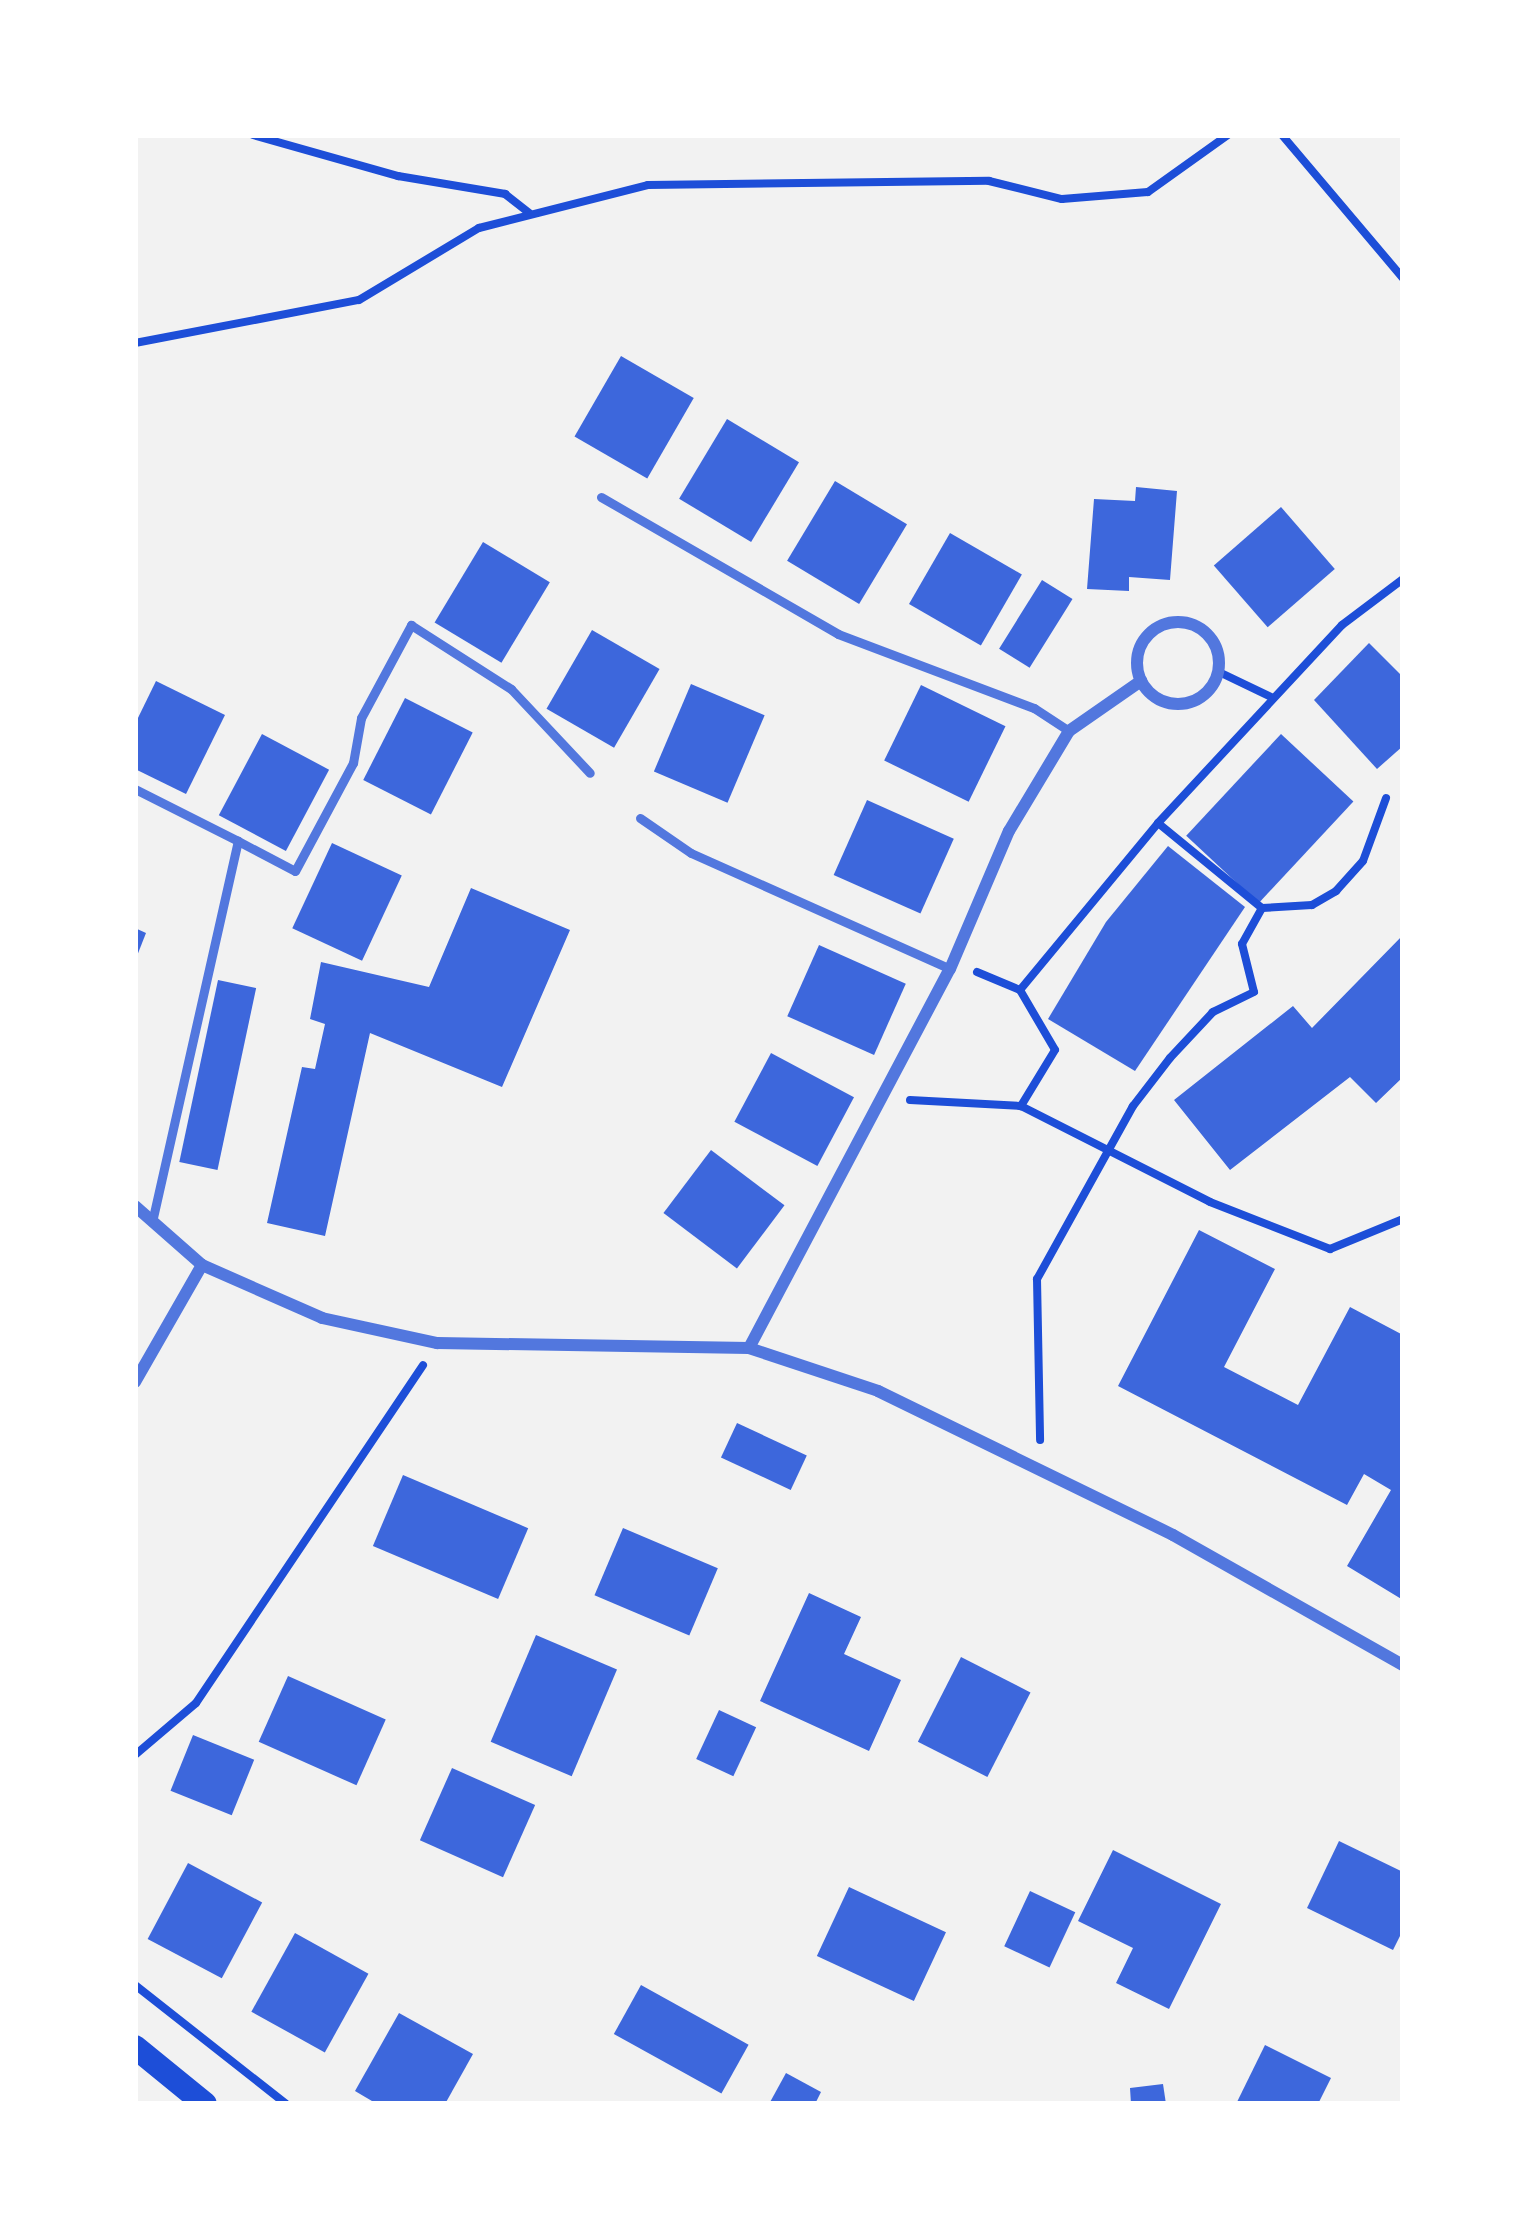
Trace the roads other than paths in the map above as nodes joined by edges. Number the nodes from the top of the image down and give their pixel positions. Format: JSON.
{"nodes":[{"id":1,"x":601,"y":497,"type":"dead end"},
{"id":2,"x":1141,"y":681,"type":"junction"},
{"id":3,"x":1069,"y":730,"type":"junction"},
{"id":4,"x":590,"y":773,"type":"dead end"},
{"id":5,"x":135,"y":789,"type":"edge"},
{"id":6,"x":640,"y":818,"type":"dead end"},
{"id":7,"x":238,"y":842,"type":"junction"},
{"id":8,"x":952,"y":966,"type":"junction"},
{"id":9,"x":135,"y":1207,"type":"edge"},
{"id":10,"x":152,"y":1222,"type":"junction"},
{"id":11,"x":202,"y":1265,"type":"junction"},
{"id":12,"x":749,"y":1348,"type":"junction"},
{"id":13,"x":135,"y":1382,"type":"edge"},
{"id":14,"x":1403,"y":1665,"type":"edge"},
{"id":15,"x":135,"y":2048,"type":"edge"},
{"id":16,"x":135,"y":2068,"type":"edge"},
{"id":17,"x":165,"y":2071,"type":"junction"},
{"id":18,"x":205,"y":2104,"type":"edge"}],
"edges":[{"from":1,"to":3,"type":"lane"},
{"from":2,"to":2,"type":"street"},
{"from":2,"to":3,"type":"street"},
{"from":3,"to":8,"type":"street"},
{"from":4,"to":7,"type":"lane"},
{"from":5,"to":7,"type":"lane"},
{"from":6,"to":8,"type":"lane"},
{"from":7,"to":10,"type":"lane"},
{"from":8,"to":12,"type":"street"},
{"from":9,"to":10,"type":"street"},
{"from":10,"to":11,"type":"street"},
{"from":11,"to":12,"type":"street"},
{"from":11,"to":13,"type":"street"},
{"from":12,"to":14,"type":"street"},
{"from":15,"to":17,"type":"main road"},
{"from":16,"to":17,"type":"main road"},
{"from":17,"to":18,"type":"main road"}]}
